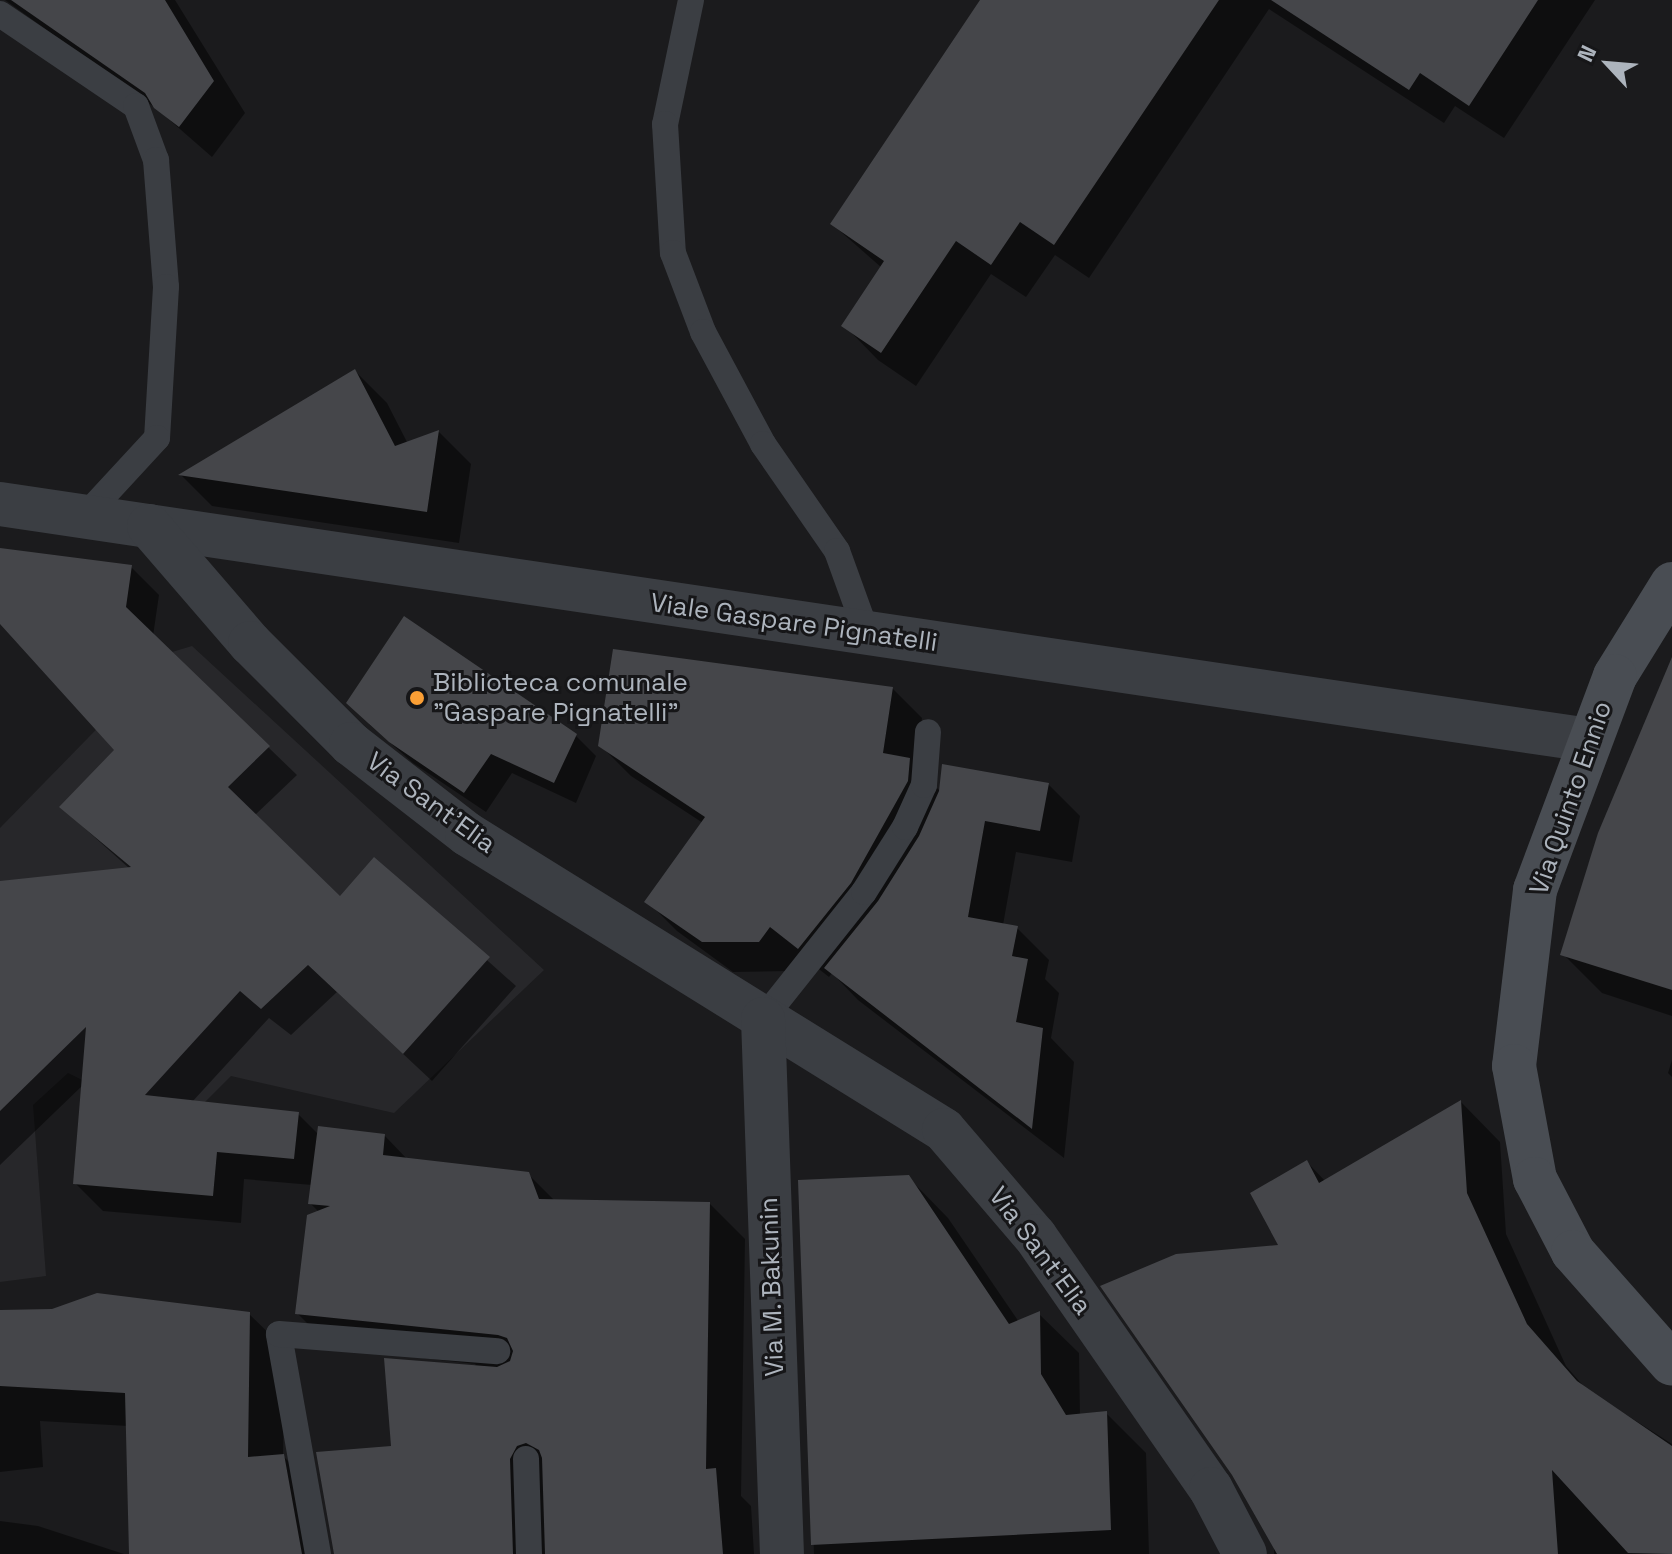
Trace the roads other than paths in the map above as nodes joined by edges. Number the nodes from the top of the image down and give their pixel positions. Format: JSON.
{"nodes":[{"id":1,"x":691,"y":0,"type":"edge"},
{"id":2,"x":0,"y":14,"type":"edge"},
{"id":3,"x":0,"y":504,"type":"edge"},
{"id":4,"x":84,"y":517,"type":"junction"},
{"id":5,"x":149,"y":526,"type":"junction"},
{"id":6,"x":1672,"y":584,"type":"edge"},
{"id":7,"x":867,"y":634,"type":"junction"},
{"id":8,"x":928,"y":732,"type":"dead end"},
{"id":9,"x":1588,"y":740,"type":"junction"},
{"id":10,"x":763,"y":1019,"type":"junction"},
{"id":11,"x":497,"y":1351,"type":"dead end"},
{"id":12,"x":1672,"y":1364,"type":"edge"},
{"id":13,"x":526,"y":1459,"type":"dead end"},
{"id":14,"x":318,"y":1554,"type":"edge"},
{"id":15,"x":529,"y":1554,"type":"edge"},
{"id":16,"x":782,"y":1554,"type":"edge"},
{"id":17,"x":1245,"y":1554,"type":"edge"}],
"edges":[{"from":1,"to":7,"type":"lane"},
{"from":2,"to":4,"type":"lane"},
{"from":3,"to":4,"type":"street","name":"Viale Gaspare Pignatelli"},
{"from":4,"to":5,"type":"street","name":"Viale Gaspare Pignatelli"},
{"from":5,"to":7,"type":"street","name":"Viale Gaspare Pignatelli"},
{"from":5,"to":10,"type":"street","name":"Via Sant'Elia"},
{"from":6,"to":9,"type":"street","name":"Via Quinto Ennio"},
{"from":7,"to":9,"type":"street","name":"Viale Gaspare Pignatelli"},
{"from":8,"to":10,"type":"lane"},
{"from":9,"to":12,"type":"street","name":"Via Quinto Ennio"},
{"from":10,"to":16,"type":"street","name":"Via M. Bakunin"},
{"from":10,"to":17,"type":"street","name":"Via Sant'Elia"},
{"from":11,"to":14,"type":"lane"},
{"from":13,"to":15,"type":"lane"}]}
